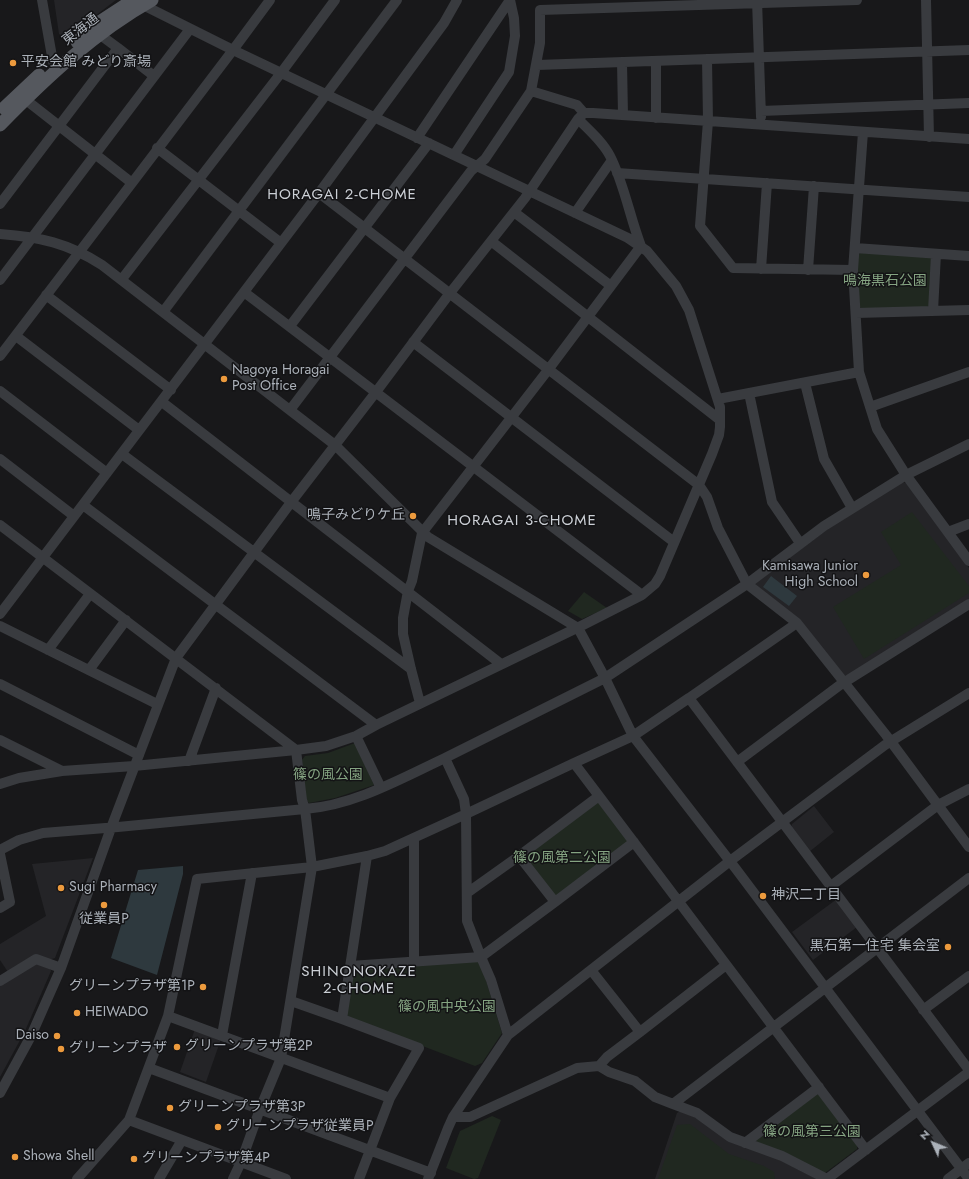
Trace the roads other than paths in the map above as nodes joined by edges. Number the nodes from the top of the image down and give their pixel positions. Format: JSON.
{"nodes":[{"id":1,"x":42,"y":0,"type":"edge"},
{"id":2,"x":270,"y":0,"type":"edge"},
{"id":3,"x":335,"y":0,"type":"edge"},
{"id":4,"x":397,"y":0,"type":"edge"},
{"id":5,"x":457,"y":0,"type":"edge"},
{"id":6,"x":510,"y":0,"type":"edge"},
{"id":7,"x":857,"y":0,"type":"edge"},
{"id":8,"x":926,"y":0,"type":"edge"},
{"id":9,"x":142,"y":2,"type":"edge"},
{"id":10,"x":757,"y":2,"type":"edge"},
{"id":11,"x":190,"y":29,"type":"junction"},
{"id":12,"x":99,"y":34,"type":"junction"},
{"id":13,"x":118,"y":48,"type":"junction"},
{"id":14,"x":233,"y":50,"type":"junction"},
{"id":15,"x":969,"y":50,"type":"edge"},
{"id":16,"x":927,"y":51,"type":"junction"},
{"id":17,"x":758,"y":56,"type":"junction"},
{"id":18,"x":707,"y":59,"type":"junction"},
{"id":19,"x":656,"y":61,"type":"junction"},
{"id":20,"x":622,"y":62,"type":"junction"},
{"id":21,"x":56,"y":65,"type":"junction"},
{"id":22,"x":537,"y":65,"type":"junction"},
{"id":23,"x":281,"y":73,"type":"junction"},
{"id":24,"x":154,"y":76,"type":"junction"},
{"id":25,"x":531,"y":90,"type":"junction"},
{"id":26,"x":327,"y":94,"type":"junction"},
{"id":27,"x":26,"y":100,"type":"junction"},
{"id":28,"x":969,"y":103,"type":"edge"},
{"id":29,"x":929,"y":105,"type":"junction"},
{"id":30,"x":761,"y":111,"type":"junction"},
{"id":31,"x":0,"y":112,"type":"edge"},
{"id":32,"x":623,"y":115,"type":"junction"},
{"id":33,"x":581,"y":116,"type":"junction"},
{"id":34,"x":375,"y":117,"type":"junction"},
{"id":35,"x":656,"y":118,"type":"junction"},
{"id":36,"x":708,"y":121,"type":"junction"},
{"id":37,"x":0,"y":125,"type":"edge"},
{"id":38,"x":760,"y":125,"type":"junction"},
{"id":39,"x":59,"y":126,"type":"junction"},
{"id":40,"x":863,"y":132,"type":"junction"},
{"id":41,"x":929,"y":137,"type":"junction"},
{"id":42,"x":417,"y":138,"type":"junction"},
{"id":43,"x":969,"y":139,"type":"edge"},
{"id":44,"x":429,"y":143,"type":"junction"},
{"id":45,"x":157,"y":148,"type":"junction"},
{"id":46,"x":95,"y":154,"type":"junction"},
{"id":47,"x":454,"y":155,"type":"junction"},
{"id":48,"x":612,"y":160,"type":"junction"},
{"id":49,"x":477,"y":166,"type":"junction"},
{"id":50,"x":618,"y":173,"type":"junction"},
{"id":51,"x":703,"y":179,"type":"junction"},
{"id":52,"x":199,"y":180,"type":"junction"},
{"id":53,"x":132,"y":182,"type":"junction"},
{"id":54,"x":767,"y":183,"type":"junction"},
{"id":55,"x":814,"y":186,"type":"junction"},
{"id":56,"x":859,"y":190,"type":"junction"},
{"id":57,"x":530,"y":191,"type":"junction"},
{"id":58,"x":319,"y":193,"type":"junction"},
{"id":59,"x":969,"y":197,"type":"edge"},
{"id":60,"x":0,"y":204,"type":"edge"},
{"id":61,"x":238,"y":210,"type":"junction"},
{"id":62,"x":514,"y":212,"type":"junction"},
{"id":63,"x":575,"y":213,"type":"junction"},
{"id":64,"x":364,"y":228,"type":"junction"},
{"id":65,"x":0,"y":234,"type":"edge"},
{"id":66,"x":32,"y":237,"type":"junction"},
{"id":67,"x":491,"y":241,"type":"junction"},
{"id":68,"x":281,"y":243,"type":"junction"},
{"id":69,"x":640,"y":246,"type":"junction"},
{"id":70,"x":855,"y":248,"type":"junction"},
{"id":71,"x":80,"y":251,"type":"junction"},
{"id":72,"x":936,"y":254,"type":"junction"},
{"id":73,"x":969,"y":256,"type":"edge"},
{"id":74,"x":404,"y":259,"type":"junction"},
{"id":75,"x":761,"y":269,"type":"junction"},
{"id":76,"x":808,"y":270,"type":"junction"},
{"id":77,"x":853,"y":270,"type":"junction"},
{"id":78,"x":122,"y":279,"type":"junction"},
{"id":79,"x":0,"y":280,"type":"edge"},
{"id":80,"x":610,"y":286,"type":"junction"},
{"id":81,"x":244,"y":292,"type":"junction"},
{"id":82,"x":450,"y":293,"type":"junction"},
{"id":83,"x":46,"y":295,"type":"junction"},
{"id":84,"x":969,"y":310,"type":"edge"},
{"id":85,"x":933,"y":311,"type":"junction"},
{"id":86,"x":162,"y":312,"type":"junction"},
{"id":87,"x":856,"y":314,"type":"junction"},
{"id":88,"x":587,"y":317,"type":"junction"},
{"id":89,"x":290,"y":326,"type":"junction"},
{"id":90,"x":16,"y":336,"type":"junction"},
{"id":91,"x":413,"y":342,"type":"junction"},
{"id":92,"x":204,"y":345,"type":"junction"},
{"id":93,"x":0,"y":356,"type":"edge"},
{"id":94,"x":330,"y":357,"type":"junction"},
{"id":95,"x":548,"y":370,"type":"junction"},
{"id":96,"x":859,"y":372,"type":"junction"},
{"id":97,"x":969,"y":372,"type":"edge"},
{"id":98,"x":805,"y":383,"type":"junction"},
{"id":99,"x":171,"y":390,"type":"junction"},
{"id":100,"x":0,"y":391,"type":"edge"},
{"id":101,"x":376,"y":392,"type":"junction"},
{"id":102,"x":749,"y":393,"type":"junction"},
{"id":103,"x":718,"y":399,"type":"junction"},
{"id":104,"x":162,"y":402,"type":"junction"},
{"id":105,"x":870,"y":406,"type":"junction"},
{"id":106,"x":290,"y":410,"type":"junction"},
{"id":107,"x":511,"y":418,"type":"junction"},
{"id":108,"x":720,"y":420,"type":"junction"},
{"id":109,"x":139,"y":430,"type":"junction"},
{"id":110,"x":969,"y":444,"type":"edge"},
{"id":111,"x":335,"y":445,"type":"junction"},
{"id":112,"x":122,"y":454,"type":"junction"},
{"id":113,"x":0,"y":460,"type":"edge"},
{"id":114,"x":473,"y":466,"type":"junction"},
{"id":115,"x":107,"y":473,"type":"junction"},
{"id":116,"x":906,"y":475,"type":"junction"},
{"id":117,"x":699,"y":485,"type":"junction"},
{"id":118,"x":292,"y":502,"type":"junction"},
{"id":119,"x":83,"y":505,"type":"junction"},
{"id":120,"x":852,"y":508,"type":"junction"},
{"id":121,"x":74,"y":516,"type":"junction"},
{"id":122,"x":969,"y":524,"type":"edge"},
{"id":123,"x":0,"y":525,"type":"edge"},
{"id":124,"x":948,"y":532,"type":"junction"},
{"id":125,"x":422,"y":533,"type":"junction"},
{"id":126,"x":674,"y":542,"type":"junction"},
{"id":127,"x":800,"y":543,"type":"junction"},
{"id":128,"x":254,"y":552,"type":"junction"},
{"id":129,"x":43,"y":558,"type":"junction"},
{"id":130,"x":969,"y":561,"type":"edge"},
{"id":131,"x":747,"y":584,"type":"junction"},
{"id":132,"x":408,"y":591,"type":"junction"},
{"id":133,"x":90,"y":594,"type":"junction"},
{"id":134,"x":642,"y":595,"type":"junction"},
{"id":135,"x":216,"y":604,"type":"junction"},
{"id":136,"x":969,"y":604,"type":"edge"},
{"id":137,"x":0,"y":614,"type":"edge"},
{"id":138,"x":126,"y":620,"type":"junction"},
{"id":139,"x":797,"y":623,"type":"junction"},
{"id":140,"x":0,"y":626,"type":"edge"},
{"id":141,"x":578,"y":628,"type":"junction"},
{"id":142,"x":48,"y":650,"type":"junction"},
{"id":143,"x":176,"y":658,"type":"junction"},
{"id":144,"x":501,"y":664,"type":"junction"},
{"id":145,"x":411,"y":669,"type":"junction"},
{"id":146,"x":89,"y":670,"type":"junction"},
{"id":147,"x":605,"y":678,"type":"junction"},
{"id":148,"x":844,"y":682,"type":"junction"},
{"id":149,"x":0,"y":684,"type":"edge"},
{"id":150,"x":216,"y":688,"type":"junction"},
{"id":151,"x":969,"y":693,"type":"edge"},
{"id":152,"x":689,"y":698,"type":"junction"},
{"id":153,"x":420,"y":703,"type":"junction"},
{"id":154,"x":158,"y":704,"type":"junction"},
{"id":155,"x":376,"y":725,"type":"junction"},
{"id":156,"x":356,"y":736,"type":"junction"},
{"id":157,"x":633,"y":736,"type":"junction"},
{"id":158,"x":0,"y":740,"type":"edge"},
{"id":159,"x":890,"y":741,"type":"junction"},
{"id":160,"x":296,"y":750,"type":"junction"},
{"id":161,"x":139,"y":755,"type":"junction"},
{"id":162,"x":445,"y":758,"type":"junction"},
{"id":163,"x":189,"y":761,"type":"junction"},
{"id":164,"x":737,"y":762,"type":"junction"},
{"id":165,"x":574,"y":763,"type":"junction"},
{"id":166,"x":134,"y":766,"type":"junction"},
{"id":167,"x":62,"y":771,"type":"junction"},
{"id":168,"x":0,"y":784,"type":"edge"},
{"id":169,"x":381,"y":788,"type":"junction"},
{"id":170,"x":969,"y":789,"type":"edge"},
{"id":171,"x":599,"y":796,"type":"junction"},
{"id":172,"x":938,"y":805,"type":"junction"},
{"id":173,"x":305,"y":809,"type":"junction"},
{"id":174,"x":466,"y":814,"type":"junction"},
{"id":175,"x":782,"y":822,"type":"junction"},
{"id":176,"x":111,"y":828,"type":"junction"},
{"id":177,"x":414,"y":838,"type":"junction"},
{"id":178,"x":634,"y":842,"type":"junction"},
{"id":179,"x":969,"y":847,"type":"edge"},
{"id":180,"x":0,"y":850,"type":"edge"},
{"id":181,"x":0,"y":854,"type":"edge"},
{"id":182,"x":367,"y":856,"type":"junction"},
{"id":183,"x":519,"y":856,"type":"junction"},
{"id":184,"x":730,"y":861,"type":"junction"},
{"id":185,"x":312,"y":867,"type":"junction"},
{"id":186,"x":252,"y":873,"type":"junction"},
{"id":187,"x":969,"y":878,"type":"edge"},
{"id":188,"x":831,"y":886,"type":"junction"},
{"id":189,"x":467,"y":893,"type":"junction"},
{"id":190,"x":679,"y":901,"type":"junction"},
{"id":191,"x":555,"y":902,"type":"junction"},
{"id":192,"x":0,"y":908,"type":"edge"},
{"id":193,"x":877,"y":948,"type":"junction"},
{"id":194,"x":481,"y":957,"type":"junction"},
{"id":195,"x":414,"y":962,"type":"junction"},
{"id":196,"x":726,"y":965,"type":"junction"},
{"id":197,"x":350,"y":966,"type":"junction"},
{"id":198,"x":61,"y":968,"type":"junction"},
{"id":199,"x":591,"y":970,"type":"junction"},
{"id":200,"x":969,"y":976,"type":"edge"},
{"id":201,"x":0,"y":981,"type":"edge"},
{"id":202,"x":825,"y":988,"type":"junction"},
{"id":203,"x":291,"y":1000,"type":"junction"},
{"id":204,"x":923,"y":1010,"type":"junction"},
{"id":205,"x":168,"y":1016,"type":"junction"},
{"id":206,"x":342,"y":1019,"type":"junction"},
{"id":207,"x":773,"y":1028,"type":"junction"},
{"id":208,"x":640,"y":1032,"type":"junction"},
{"id":209,"x":508,"y":1035,"type":"junction"},
{"id":210,"x":222,"y":1036,"type":"junction"},
{"id":211,"x":281,"y":1058,"type":"junction"},
{"id":212,"x":599,"y":1066,"type":"junction"},
{"id":213,"x":149,"y":1068,"type":"junction"},
{"id":214,"x":969,"y":1071,"type":"edge"},
{"id":215,"x":819,"y":1087,"type":"junction"},
{"id":216,"x":0,"y":1093,"type":"edge"},
{"id":217,"x":390,"y":1098,"type":"junction"},
{"id":218,"x":673,"y":1104,"type":"junction"},
{"id":219,"x":260,"y":1109,"type":"junction"},
{"id":220,"x":918,"y":1110,"type":"junction"},
{"id":221,"x":453,"y":1117,"type":"junction"},
{"id":222,"x":129,"y":1120,"type":"junction"},
{"id":223,"x":182,"y":1140,"type":"junction"},
{"id":224,"x":745,"y":1144,"type":"junction"},
{"id":225,"x":371,"y":1150,"type":"junction"},
{"id":226,"x":866,"y":1150,"type":"junction"},
{"id":227,"x":241,"y":1162,"type":"junction"},
{"id":228,"x":965,"y":1166,"type":"edge"},
{"id":229,"x":430,"y":1176,"type":"edge"},
{"id":230,"x":81,"y":1178,"type":"edge"},
{"id":231,"x":159,"y":1179,"type":"edge"},
{"id":232,"x":233,"y":1179,"type":"edge"},
{"id":233,"x":286,"y":1179,"type":"edge"},
{"id":234,"x":360,"y":1179,"type":"edge"},
{"id":235,"x":827,"y":1179,"type":"edge"},
{"id":236,"x":948,"y":1179,"type":"edge"},
{"id":237,"x":969,"y":1179,"type":"edge"}],
"edges":[{"from":1,"to":21,"type":"street"},
{"from":2,"to":14,"type":"street"},
{"from":3,"to":23,"type":"street"},
{"from":4,"to":26,"type":"street"},
{"from":5,"to":34,"type":"street"},
{"from":6,"to":42,"type":"street"},
{"from":6,"to":47,"type":"street"},
{"from":7,"to":10,"type":"street"},
{"from":8,"to":16,"type":"street"},
{"from":9,"to":11,"type":"street"},
{"from":9,"to":12,"type":"main road","name":"東海通"},
{"from":9,"to":21,"type":"main road","name":"東海通"},
{"from":10,"to":17,"type":"street"},
{"from":10,"to":22,"type":"street"},
{"from":11,"to":14,"type":"street"},
{"from":11,"to":24,"type":"street"},
{"from":12,"to":13,"type":"street"},
{"from":12,"to":21,"type":"main road","name":"東海通"},
{"from":13,"to":24,"type":"street"},
{"from":13,"to":39,"type":"street"},
{"from":14,"to":23,"type":"street"},
{"from":14,"to":45,"type":"street"},
{"from":15,"to":16,"type":"street"},
{"from":16,"to":17,"type":"street"},
{"from":16,"to":29,"type":"street"},
{"from":17,"to":18,"type":"street"},
{"from":17,"to":30,"type":"street"},
{"from":18,"to":19,"type":"street"},
{"from":18,"to":36,"type":"street"},
{"from":19,"to":20,"type":"street"},
{"from":19,"to":35,"type":"street"},
{"from":20,"to":22,"type":"street"},
{"from":20,"to":32,"type":"street"},
{"from":21,"to":27,"type":"main road","name":"東海通"},
{"from":21,"to":31,"type":"main road","name":"東海通"},
{"from":22,"to":25,"type":"street"},
{"from":23,"to":26,"type":"street"},
{"from":23,"to":52,"type":"street"},
{"from":24,"to":46,"type":"street"},
{"from":25,"to":33,"type":"street"},
{"from":25,"to":49,"type":"street"},
{"from":26,"to":34,"type":"street"},
{"from":26,"to":61,"type":"street"},
{"from":27,"to":37,"type":"main road","name":"東海通"},
{"from":27,"to":39,"type":"street"},
{"from":28,"to":29,"type":"street"},
{"from":29,"to":30,"type":"street"},
{"from":29,"to":41,"type":"street"},
{"from":30,"to":38,"type":"street"},
{"from":32,"to":33,"type":"street"},
{"from":32,"to":35,"type":"street"},
{"from":33,"to":48,"type":"street"},
{"from":33,"to":57,"type":"street"},
{"from":34,"to":42,"type":"street"},
{"from":34,"to":58,"type":"street"},
{"from":35,"to":36,"type":"street"},
{"from":36,"to":38,"type":"street"},
{"from":36,"to":51,"type":"street"},
{"from":38,"to":40,"type":"street"},
{"from":39,"to":46,"type":"street"},
{"from":39,"to":60,"type":"street"},
{"from":40,"to":41,"type":"street"},
{"from":40,"to":56,"type":"street"},
{"from":41,"to":43,"type":"street"},
{"from":42,"to":44,"type":"street"},
{"from":44,"to":47,"type":"street"},
{"from":44,"to":64,"type":"street"},
{"from":45,"to":52,"type":"street"},
{"from":45,"to":53,"type":"street"},
{"from":46,"to":53,"type":"street"},
{"from":46,"to":66,"type":"street"},
{"from":47,"to":49,"type":"street"},
{"from":48,"to":50,"type":"street"},
{"from":48,"to":63,"type":"street"},
{"from":49,"to":57,"type":"street"},
{"from":49,"to":74,"type":"street"},
{"from":50,"to":51,"type":"street"},
{"from":50,"to":69,"type":"street"},
{"from":51,"to":54,"type":"street"},
{"from":51,"to":75,"type":"street"},
{"from":52,"to":61,"type":"street"},
{"from":52,"to":78,"type":"street"},
{"from":53,"to":71,"type":"street"},
{"from":54,"to":55,"type":"street"},
{"from":54,"to":75,"type":"street"},
{"from":55,"to":56,"type":"street"},
{"from":55,"to":76,"type":"street"},
{"from":56,"to":59,"type":"street"},
{"from":56,"to":70,"type":"street"},
{"from":57,"to":62,"type":"street"},
{"from":57,"to":63,"type":"street"},
{"from":58,"to":64,"type":"street"},
{"from":58,"to":68,"type":"street"},
{"from":61,"to":68,"type":"street"},
{"from":61,"to":86,"type":"street"},
{"from":62,"to":67,"type":"street"},
{"from":62,"to":80,"type":"street"},
{"from":63,"to":69,"type":"street"},
{"from":64,"to":74,"type":"street"},
{"from":64,"to":89,"type":"street"},
{"from":65,"to":66,"type":"street"},
{"from":66,"to":71,"type":"street"},
{"from":66,"to":79,"type":"street"},
{"from":67,"to":82,"type":"street"},
{"from":67,"to":88,"type":"street"},
{"from":68,"to":81,"type":"street"},
{"from":69,"to":80,"type":"street"},
{"from":69,"to":103,"type":"street"},
{"from":70,"to":72,"type":"street"},
{"from":70,"to":77,"type":"street"},
{"from":71,"to":78,"type":"street"},
{"from":71,"to":83,"type":"street"},
{"from":72,"to":73,"type":"street"},
{"from":72,"to":85,"type":"street"},
{"from":74,"to":82,"type":"street"},
{"from":74,"to":94,"type":"street"},
{"from":75,"to":76,"type":"street"},
{"from":76,"to":77,"type":"street"},
{"from":77,"to":87,"type":"street"},
{"from":78,"to":86,"type":"street"},
{"from":80,"to":88,"type":"street"},
{"from":81,"to":89,"type":"street"},
{"from":81,"to":92,"type":"street"},
{"from":82,"to":91,"type":"street"},
{"from":82,"to":95,"type":"street"},
{"from":83,"to":90,"type":"street"},
{"from":83,"to":99,"type":"street"},
{"from":84,"to":85,"type":"street"},
{"from":85,"to":87,"type":"street"},
{"from":86,"to":92,"type":"street"},
{"from":87,"to":96,"type":"street"},
{"from":88,"to":95,"type":"street"},
{"from":88,"to":108,"type":"street"},
{"from":89,"to":94,"type":"street"},
{"from":90,"to":93,"type":"street"},
{"from":90,"to":109,"type":"street"},
{"from":91,"to":101,"type":"street"},
{"from":91,"to":107,"type":"street"},
{"from":92,"to":99,"type":"street"},
{"from":92,"to":106,"type":"street"},
{"from":94,"to":101,"type":"street"},
{"from":94,"to":106,"type":"street"},
{"from":95,"to":107,"type":"street"},
{"from":95,"to":117,"type":"street"},
{"from":96,"to":98,"type":"street"},
{"from":96,"to":105,"type":"street"},
{"from":97,"to":105,"type":"street"},
{"from":98,"to":102,"type":"street"},
{"from":98,"to":120,"type":"street"},
{"from":99,"to":104,"type":"street"},
{"from":100,"to":115,"type":"street"},
{"from":101,"to":111,"type":"street"},
{"from":101,"to":114,"type":"street"},
{"from":102,"to":103,"type":"street"},
{"from":102,"to":127,"type":"street"},
{"from":103,"to":108,"type":"street"},
{"from":104,"to":109,"type":"street"},
{"from":104,"to":118,"type":"street"},
{"from":105,"to":116,"type":"street"},
{"from":106,"to":111,"type":"street"},
{"from":107,"to":114,"type":"street"},
{"from":107,"to":126,"type":"street"},
{"from":108,"to":117,"type":"street"},
{"from":109,"to":112,"type":"street"},
{"from":110,"to":116,"type":"street"},
{"from":111,"to":118,"type":"street"},
{"from":111,"to":125,"type":"street"},
{"from":112,"to":115,"type":"street"},
{"from":112,"to":128,"type":"street"},
{"from":113,"to":121,"type":"street"},
{"from":114,"to":125,"type":"street"},
{"from":114,"to":134,"type":"street"},
{"from":115,"to":119,"type":"street"},
{"from":116,"to":120,"type":"street"},
{"from":116,"to":124,"type":"street"},
{"from":117,"to":126,"type":"street"},
{"from":117,"to":131,"type":"street"},
{"from":118,"to":128,"type":"street"},
{"from":118,"to":132,"type":"street"},
{"from":119,"to":121,"type":"street"},
{"from":119,"to":135,"type":"street"},
{"from":120,"to":127,"type":"street"},
{"from":121,"to":129,"type":"street"},
{"from":122,"to":124,"type":"street"},
{"from":123,"to":129,"type":"street"},
{"from":124,"to":130,"type":"street"},
{"from":125,"to":132,"type":"street"},
{"from":125,"to":141,"type":"street"},
{"from":126,"to":134,"type":"street"},
{"from":127,"to":131,"type":"street"},
{"from":128,"to":135,"type":"street"},
{"from":128,"to":145,"type":"street"},
{"from":129,"to":133,"type":"street"},
{"from":129,"to":137,"type":"street"},
{"from":131,"to":139,"type":"street"},
{"from":131,"to":147,"type":"street"},
{"from":132,"to":144,"type":"street"},
{"from":132,"to":145,"type":"street"},
{"from":133,"to":138,"type":"street"},
{"from":133,"to":142,"type":"street"},
{"from":134,"to":141,"type":"street"},
{"from":135,"to":143,"type":"street"},
{"from":135,"to":155,"type":"street"},
{"from":136,"to":148,"type":"street"},
{"from":138,"to":143,"type":"street"},
{"from":138,"to":146,"type":"street"},
{"from":139,"to":148,"type":"street"},
{"from":139,"to":152,"type":"street"},
{"from":140,"to":142,"type":"street"},
{"from":141,"to":144,"type":"street"},
{"from":141,"to":147,"type":"street"},
{"from":142,"to":146,"type":"street"},
{"from":143,"to":150,"type":"street"},
{"from":143,"to":154,"type":"street"},
{"from":144,"to":153,"type":"street"},
{"from":145,"to":153,"type":"street"},
{"from":146,"to":154,"type":"street"},
{"from":147,"to":157,"type":"street"},
{"from":147,"to":162,"type":"street"},
{"from":148,"to":159,"type":"street"},
{"from":148,"to":164,"type":"street"},
{"from":149,"to":161,"type":"street"},
{"from":150,"to":160,"type":"street"},
{"from":150,"to":163,"type":"street"},
{"from":151,"to":159,"type":"street"},
{"from":152,"to":157,"type":"street"},
{"from":152,"to":164,"type":"street"},
{"from":153,"to":155,"type":"street"},
{"from":154,"to":161,"type":"street"},
{"from":155,"to":156,"type":"street"},
{"from":156,"to":160,"type":"street"},
{"from":156,"to":169,"type":"street"},
{"from":157,"to":165,"type":"street"},
{"from":157,"to":184,"type":"street"},
{"from":158,"to":167,"type":"street"},
{"from":159,"to":172,"type":"street"},
{"from":159,"to":175,"type":"street"},
{"from":160,"to":163,"type":"street"},
{"from":160,"to":173,"type":"street"},
{"from":161,"to":166,"type":"street"},
{"from":162,"to":169,"type":"street"},
{"from":162,"to":174,"type":"street"},
{"from":163,"to":166,"type":"street"},
{"from":164,"to":175,"type":"street"},
{"from":165,"to":171,"type":"street"},
{"from":165,"to":174,"type":"street"},
{"from":166,"to":167,"type":"street"},
{"from":166,"to":176,"type":"street"},
{"from":167,"to":168,"type":"street"},
{"from":169,"to":173,"type":"street"},
{"from":170,"to":172,"type":"street"},
{"from":171,"to":178,"type":"street"},
{"from":171,"to":183,"type":"street"},
{"from":172,"to":179,"type":"street"},
{"from":172,"to":188,"type":"street"},
{"from":173,"to":176,"type":"street"},
{"from":173,"to":185,"type":"street"},
{"from":174,"to":177,"type":"street"},
{"from":174,"to":189,"type":"street"},
{"from":175,"to":184,"type":"street"},
{"from":175,"to":188,"type":"street"},
{"from":176,"to":180,"type":"street"},
{"from":176,"to":198,"type":"street"},
{"from":177,"to":182,"type":"street"},
{"from":177,"to":195,"type":"street"},
{"from":178,"to":190,"type":"street"},
{"from":178,"to":191,"type":"street"},
{"from":181,"to":192,"type":"street"},
{"from":182,"to":185,"type":"street"},
{"from":182,"to":197,"type":"street"},
{"from":183,"to":189,"type":"street"},
{"from":183,"to":191,"type":"street"},
{"from":184,"to":190,"type":"street"},
{"from":184,"to":202,"type":"street"},
{"from":185,"to":186,"type":"street"},
{"from":185,"to":203,"type":"street"},
{"from":186,"to":205,"type":"street"},
{"from":186,"to":210,"type":"street"},
{"from":187,"to":193,"type":"street"},
{"from":188,"to":193,"type":"street"},
{"from":189,"to":194,"type":"street"},
{"from":190,"to":196,"type":"street"},
{"from":190,"to":199,"type":"street"},
{"from":191,"to":194,"type":"street"},
{"from":193,"to":202,"type":"street"},
{"from":193,"to":204,"type":"street"},
{"from":194,"to":195,"type":"street"},
{"from":194,"to":209,"type":"street"},
{"from":195,"to":197,"type":"street"},
{"from":196,"to":207,"type":"street"},
{"from":196,"to":208,"type":"street"},
{"from":197,"to":206,"type":"street"},
{"from":198,"to":201,"type":"street"},
{"from":198,"to":216,"type":"street"},
{"from":199,"to":208,"type":"street"},
{"from":199,"to":209,"type":"street"},
{"from":200,"to":204,"type":"street"},
{"from":202,"to":207,"type":"street"},
{"from":202,"to":220,"type":"street"},
{"from":203,"to":206,"type":"street"},
{"from":203,"to":211,"type":"street"},
{"from":204,"to":214,"type":"street"},
{"from":205,"to":210,"type":"street"},
{"from":205,"to":213,"type":"street"},
{"from":206,"to":217,"type":"street"},
{"from":207,"to":215,"type":"street"},
{"from":207,"to":218,"type":"street"},
{"from":208,"to":212,"type":"street"},
{"from":209,"to":221,"type":"street"},
{"from":210,"to":211,"type":"street"},
{"from":211,"to":217,"type":"street"},
{"from":211,"to":219,"type":"street"},
{"from":212,"to":218,"type":"street"},
{"from":212,"to":221,"type":"street"},
{"from":213,"to":219,"type":"street"},
{"from":213,"to":222,"type":"street"},
{"from":214,"to":220,"type":"street"},
{"from":215,"to":224,"type":"street"},
{"from":215,"to":226,"type":"street"},
{"from":217,"to":225,"type":"street"},
{"from":218,"to":224,"type":"street"},
{"from":219,"to":225,"type":"street"},
{"from":219,"to":227,"type":"street"},
{"from":220,"to":226,"type":"street"},
{"from":220,"to":228,"type":"street"},
{"from":221,"to":229,"type":"street"},
{"from":222,"to":223,"type":"street"},
{"from":222,"to":230,"type":"street"},
{"from":223,"to":227,"type":"street"},
{"from":223,"to":231,"type":"street"},
{"from":224,"to":235,"type":"street"},
{"from":225,"to":229,"type":"street"},
{"from":225,"to":234,"type":"street"},
{"from":226,"to":235,"type":"street"},
{"from":227,"to":232,"type":"street"},
{"from":227,"to":233,"type":"street"},
{"from":228,"to":236,"type":"street"},
{"from":228,"to":237,"type":"street"}]}
